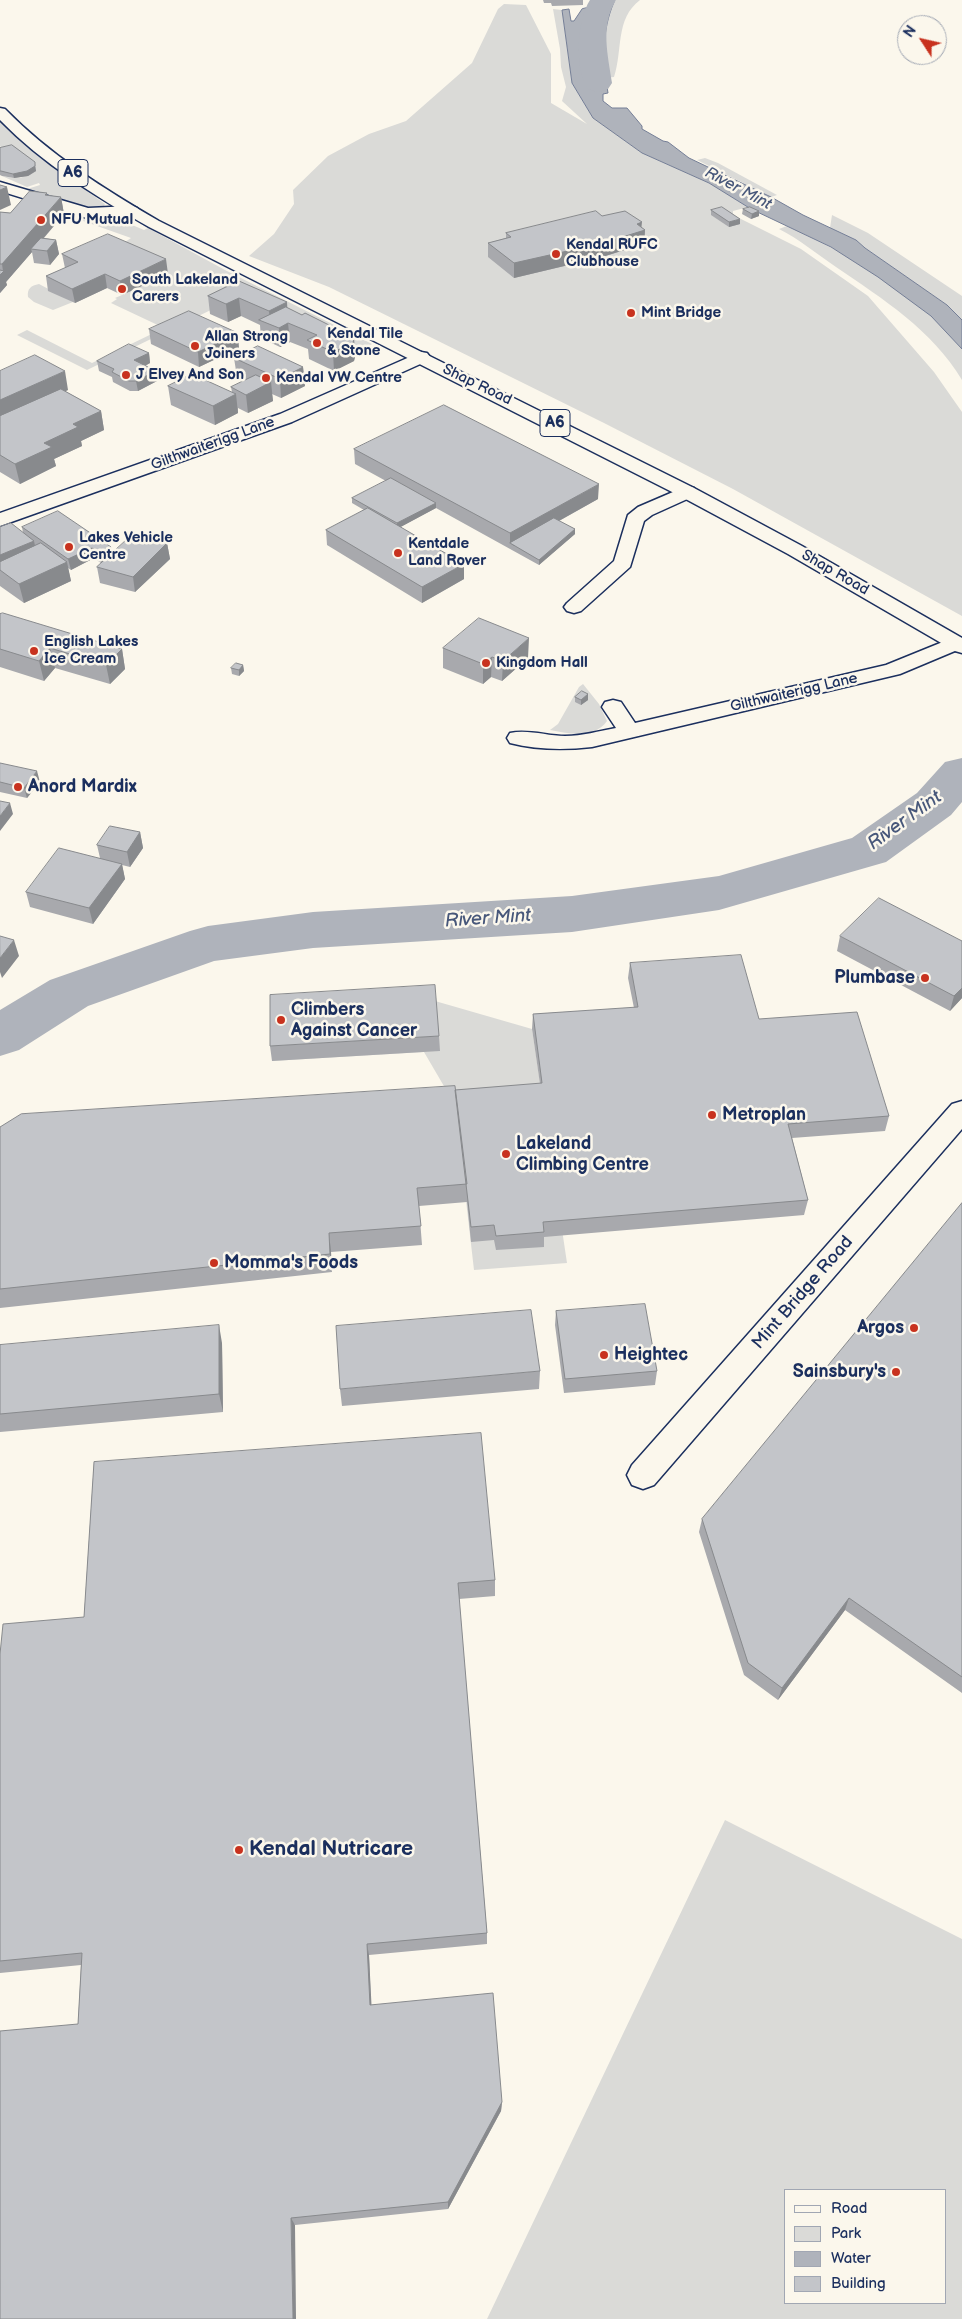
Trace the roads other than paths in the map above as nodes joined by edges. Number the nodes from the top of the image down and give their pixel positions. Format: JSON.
{"nodes":[{"id":1,"x":0,"y":112,"type":"edge"},
{"id":2,"x":0,"y":186,"type":"edge"},
{"id":3,"x":132,"y":211,"type":"junction"},
{"id":4,"x":421,"y":357,"type":"junction"},
{"id":5,"x":687,"y":492,"type":"junction"},
{"id":6,"x":0,"y":520,"type":"edge"},
{"id":7,"x":574,"y":607,"type":"dead end"},
{"id":8,"x":959,"y":645,"type":"edge"},
{"id":9,"x":613,"y":707,"type":"dead end"},
{"id":10,"x":629,"y":731,"type":"junction"},
{"id":11,"x":518,"y":738,"type":"dead end"},
{"id":12,"x":962,"y":1111,"type":"edge"},
{"id":13,"x":643,"y":1475,"type":"dead end"}],
"edges":[{"from":1,"to":3,"type":"main road","name":"Shap Road","number":"A6"},
{"from":2,"to":3,"type":"main road"},
{"from":3,"to":4,"type":"main road","name":"Shap Road","number":"A6"},
{"from":4,"to":5,"type":"main road","name":"Shap Road","number":"A6"},
{"from":4,"to":6,"type":"main road","name":"Gilthwaiterigg Lane"},
{"from":5,"to":7,"type":"main road"},
{"from":5,"to":8,"type":"main road","name":"Shap Road","number":"A6"},
{"from":8,"to":10,"type":"main road","name":"Gilthwaiterigg Lane"},
{"from":9,"to":10,"type":"main road"},
{"from":10,"to":11,"type":"main road","name":"Gilthwaiterigg Lane"},
{"from":12,"to":13,"type":"main road","name":"Mint Bridge Road"}]}
